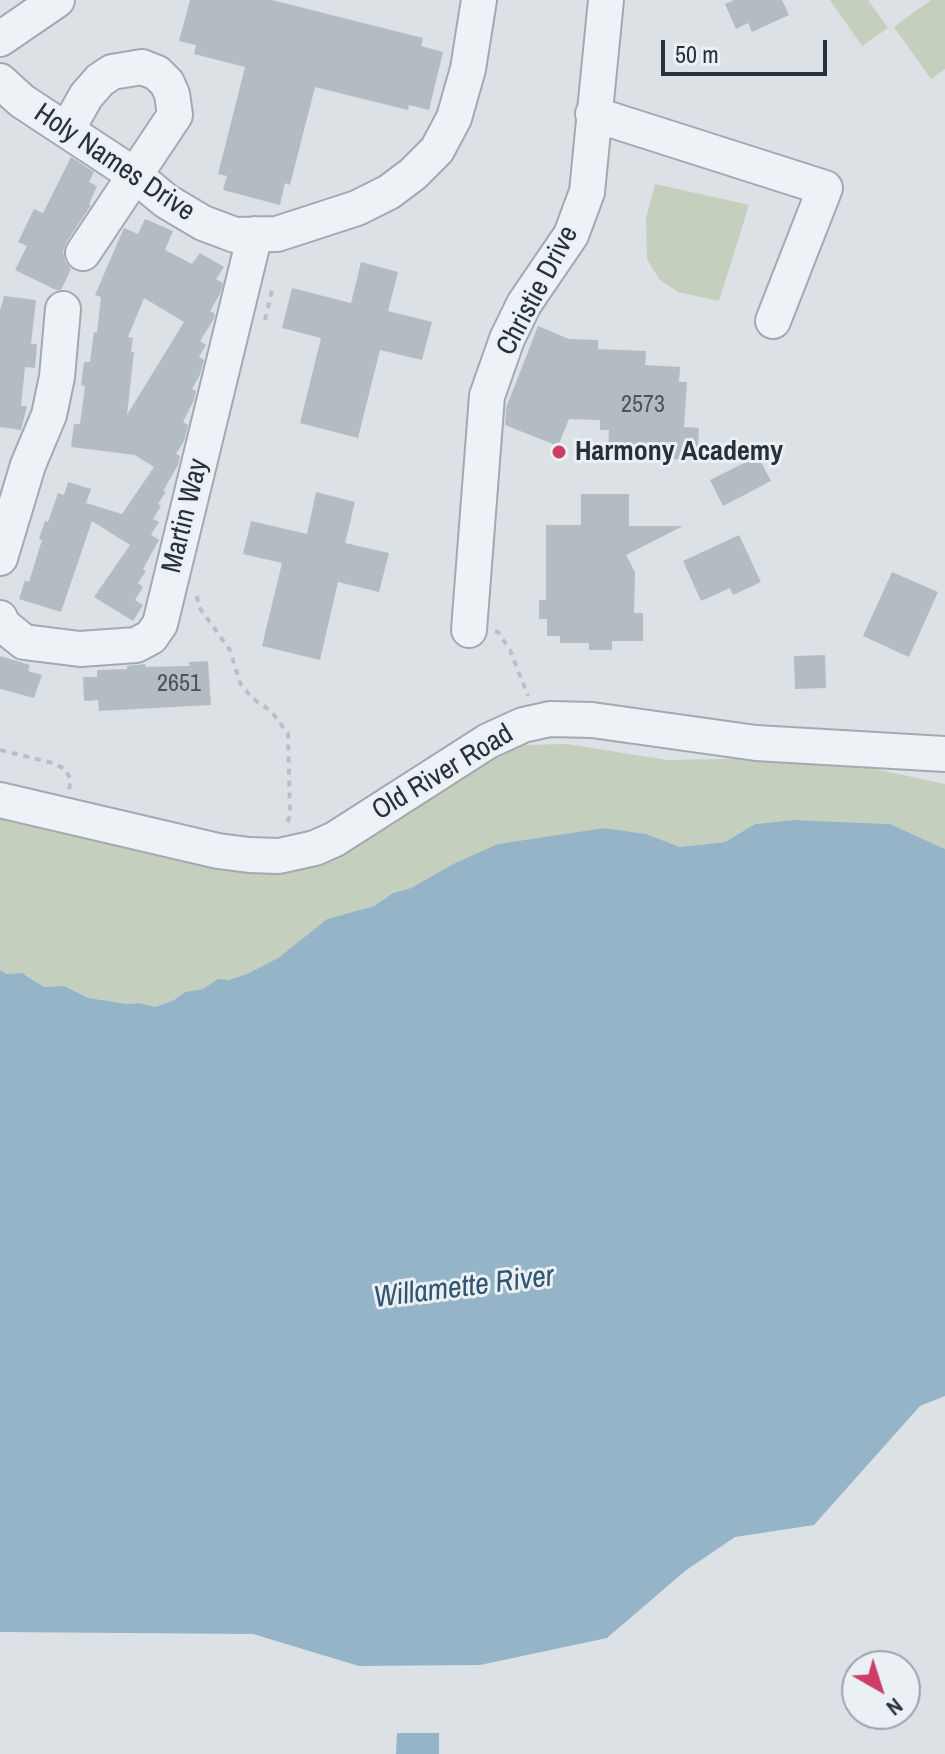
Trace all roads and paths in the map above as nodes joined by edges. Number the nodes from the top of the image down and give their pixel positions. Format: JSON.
{"nodes":[{"id":1,"x":57,"y":0,"type":"edge"},
{"id":2,"x":479,"y":0,"type":"edge"},
{"id":3,"x":606,"y":0,"type":"edge"},
{"id":4,"x":0,"y":39,"type":"edge"},
{"id":5,"x":0,"y":81,"type":"edge"},
{"id":6,"x":593,"y":114,"type":"junction"},
{"id":7,"x":67,"y":130,"type":"junction"},
{"id":8,"x":136,"y":176,"type":"junction"},
{"id":9,"x":255,"y":234,"type":"junction"},
{"id":10,"x":83,"y":253,"type":"dead end"},
{"id":11,"x":275,"y":277,"type":"dead end"},
{"id":12,"x":63,"y":309,"type":"dead end"},
{"id":13,"x":773,"y":321,"type":"dead end"},
{"id":14,"x":263,"y":327,"type":"dead end"},
{"id":15,"x":14,"y":461,"type":"edge"},
{"id":16,"x":0,"y":558,"type":"edge"},
{"id":17,"x":196,"y":593,"type":"dead end"},
{"id":18,"x":0,"y":618,"type":"edge"},
{"id":19,"x":469,"y":630,"type":"joint"},
{"id":20,"x":534,"y":722,"type":"junction"},
{"id":21,"x":0,"y":750,"type":"edge"},
{"id":22,"x":945,"y":754,"type":"edge"},
{"id":23,"x":71,"y":780,"type":"dead end"},
{"id":24,"x":0,"y":800,"type":"edge"},
{"id":25,"x":290,"y":815,"type":"dead end"}],
"edges":[{"from":1,"to":4,"type":"street"},
{"from":2,"to":9,"type":"street","name":"Holy Names Drive"},
{"from":3,"to":6,"type":"street","name":"Christie Drive"},
{"from":5,"to":7,"type":"street","name":"Holy Names Drive"},
{"from":6,"to":13,"type":"street"},
{"from":6,"to":19,"type":"street","name":"Christie Drive"},
{"from":7,"to":8,"type":"street","name":"Holy Names Drive"},
{"from":7,"to":8,"type":"street"},
{"from":8,"to":9,"type":"street","name":"Holy Names Drive"},
{"from":8,"to":10,"type":"street"},
{"from":9,"to":18,"type":"street","name":"Martin Way"},
{"from":11,"to":14,"type":"path"},
{"from":12,"to":15,"type":"street"},
{"from":15,"to":16,"type":"street"},
{"from":17,"to":25,"type":"path"},
{"from":19,"to":20,"type":"path"},
{"from":20,"to":22,"type":"street","name":"Old River Road"},
{"from":20,"to":24,"type":"street","name":"Old River Road"},
{"from":21,"to":23,"type":"path"}]}
